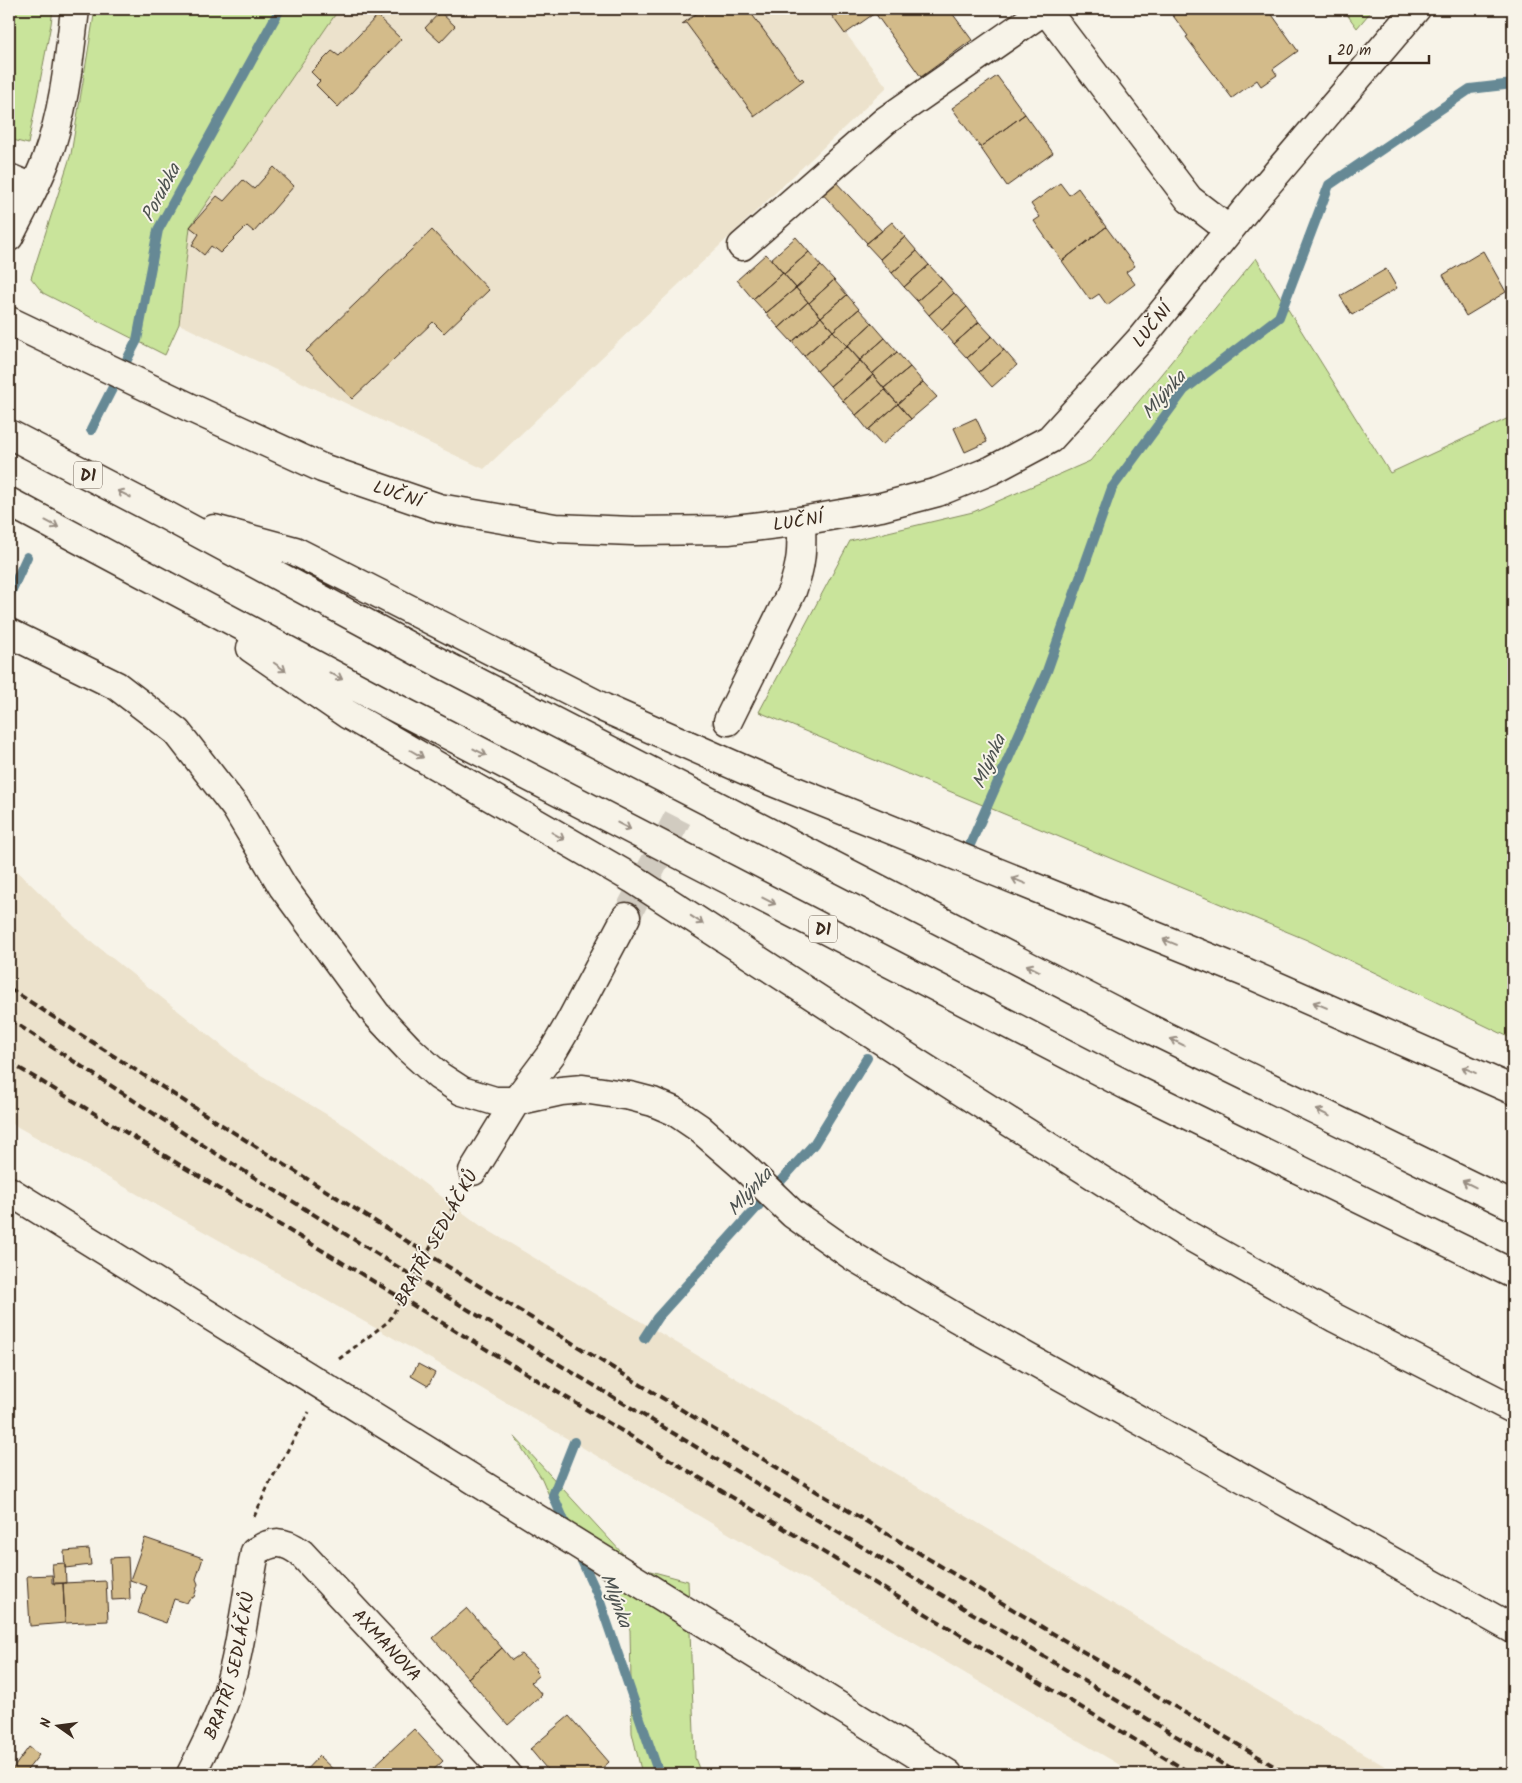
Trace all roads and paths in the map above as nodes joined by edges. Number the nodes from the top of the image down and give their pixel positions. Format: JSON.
{"nodes":[{"id":1,"x":75,"y":9,"type":"edge"},
{"id":2,"x":1046,"y":9,"type":"edge"},
{"id":3,"x":1416,"y":9,"type":"edge"},
{"id":4,"x":21,"y":183,"type":"edge"},
{"id":5,"x":1229,"y":230,"type":"junction"},
{"id":6,"x":9,"y":237,"type":"edge"},
{"id":7,"x":742,"y":246,"type":"dead end"},
{"id":8,"x":9,"y":321,"type":"edge"},
{"id":9,"x":9,"y":434,"type":"edge"},
{"id":10,"x":9,"y":502,"type":"edge"},
{"id":11,"x":167,"y":516,"type":"junction"},
{"id":12,"x":801,"y":521,"type":"junction"},
{"id":13,"x":139,"y":570,"type":"junction"},
{"id":14,"x":16,"y":636,"type":"edge"},
{"id":15,"x":728,"y":721,"type":"tunnel mouth"},
{"id":16,"x":626,"y":917,"type":"tunnel mouth"},
{"id":17,"x":1513,"y":1090,"type":"edge"},
{"id":18,"x":516,"y":1102,"type":"junction"},
{"id":19,"x":473,"y":1171,"type":"joint"},
{"id":20,"x":9,"y":1191,"type":"edge"},
{"id":21,"x":1513,"y":1206,"type":"edge"},
{"id":22,"x":1513,"y":1274,"type":"edge"},
{"id":23,"x":339,"y":1360,"type":"dead end"},
{"id":24,"x":1513,"y":1409,"type":"edge"},
{"id":25,"x":307,"y":1416,"type":"dead end"},
{"id":26,"x":255,"y":1552,"type":"junction"},
{"id":27,"x":1513,"y":1629,"type":"edge"},
{"id":28,"x":191,"y":1774,"type":"edge"},
{"id":29,"x":507,"y":1774,"type":"edge"},
{"id":30,"x":948,"y":1774,"type":"edge"}],
"edges":[{"from":1,"to":4,"type":"main road"},
{"from":2,"to":5,"type":"main road"},
{"from":2,"to":7,"type":"main road"},
{"from":3,"to":5,"type":"main road","name":"LUČNÍ"},
{"from":4,"to":6,"type":"main road"},
{"from":5,"to":12,"type":"main road","name":"LUČNÍ"},
{"from":8,"to":12,"type":"main road","name":"LUČNÍ"},
{"from":11,"to":9,"type":"main road","number":"D1","one_way":true},
{"from":10,"to":13,"type":"main road","number":"D1","one_way":true},
{"from":17,"to":11,"type":"main road","one_way":true},
{"from":21,"to":11,"type":"main road","number":"D1","one_way":true},
{"from":12,"to":15,"type":"main road"},
{"from":13,"to":22,"type":"main road","number":"D1","one_way":true},
{"from":13,"to":24,"type":"main road","one_way":true},
{"from":14,"to":18,"type":"main road"},
{"from":16,"to":18,"type":"main road","name":"BRATŘÍ SEDLÁČKŮ"},
{"from":18,"to":19,"type":"main road","name":"BRATŘÍ SEDLÁČKŮ"},
{"from":18,"to":27,"type":"main road"},
{"from":19,"to":23,"type":"path","name":"BRATŘÍ SEDLÁČKŮ"},
{"from":20,"to":30,"type":"main road"},
{"from":25,"to":26,"type":"path"},
{"from":26,"to":28,"type":"main road","name":"BRATŘÍ SEDLÁČKŮ"},
{"from":26,"to":29,"type":"main road","name":"AXMANOVA"}]}
